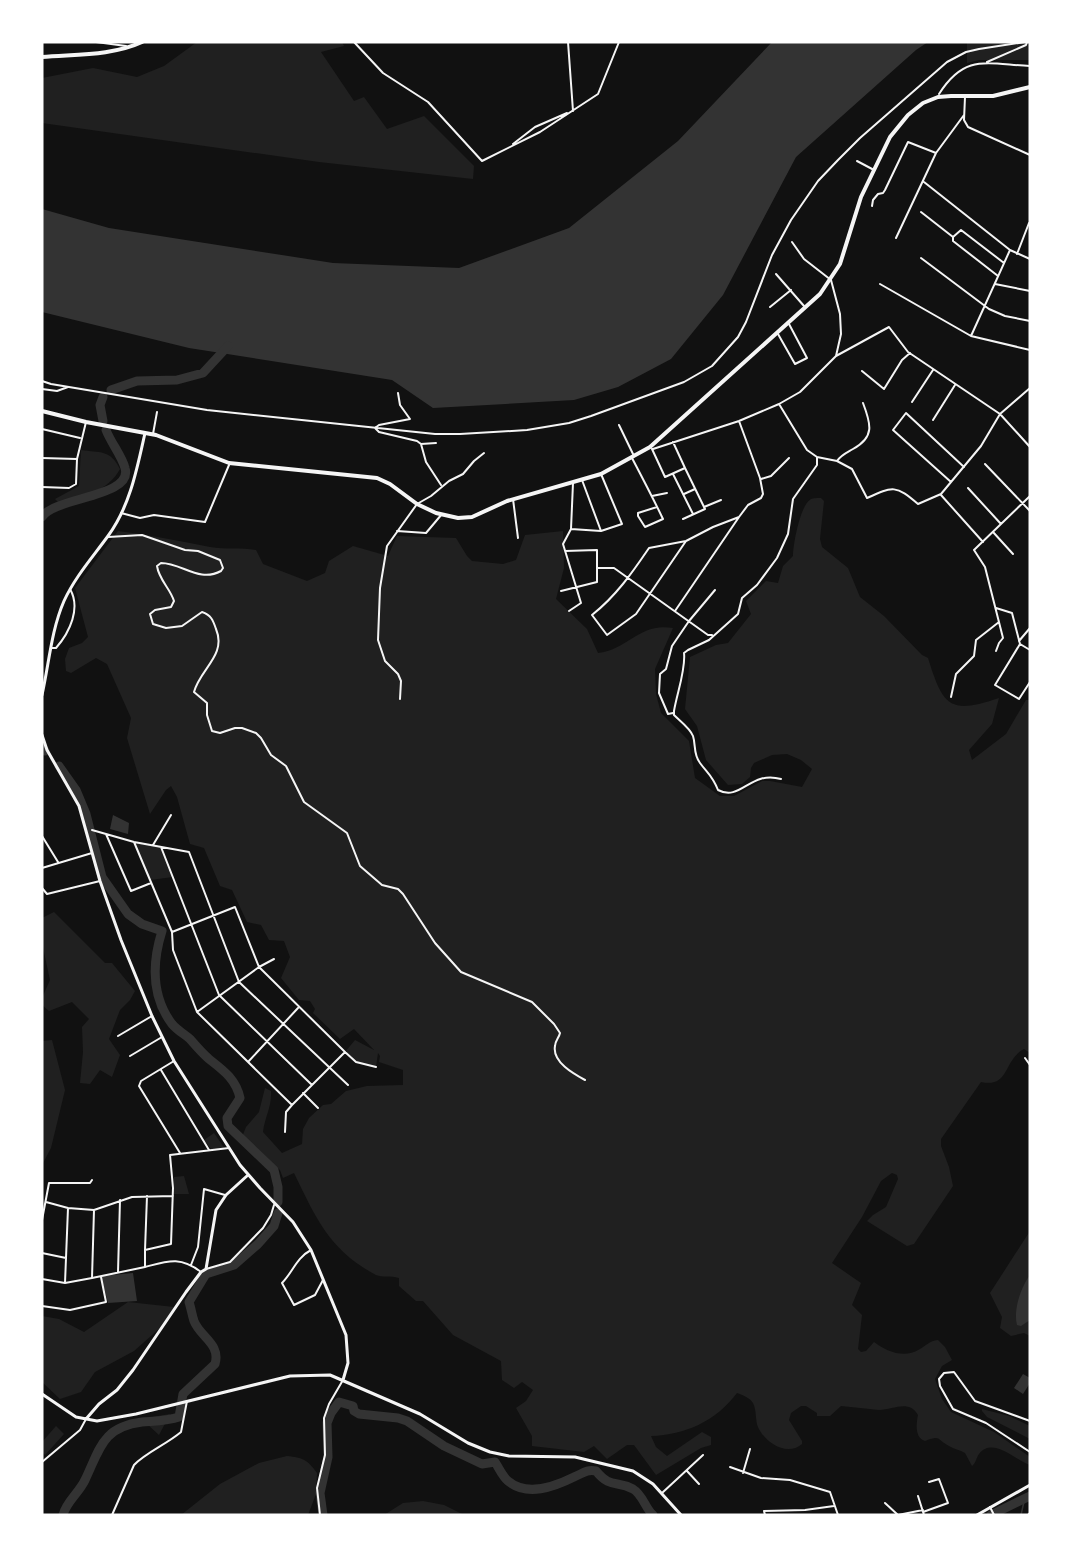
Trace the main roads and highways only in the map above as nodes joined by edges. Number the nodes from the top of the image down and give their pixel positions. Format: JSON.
{"nodes":[{"id":1,"x":142,"y":42,"type":"edge"},
{"id":2,"x":42,"y":57,"type":"edge"},
{"id":3,"x":1030,"y":87,"type":"edge"},
{"id":4,"x":42,"y":411,"type":"edge"}],
"edges":[{"from":1,"to":2,"type":"main road"},
{"from":3,"to":4,"type":"main road"}]}
